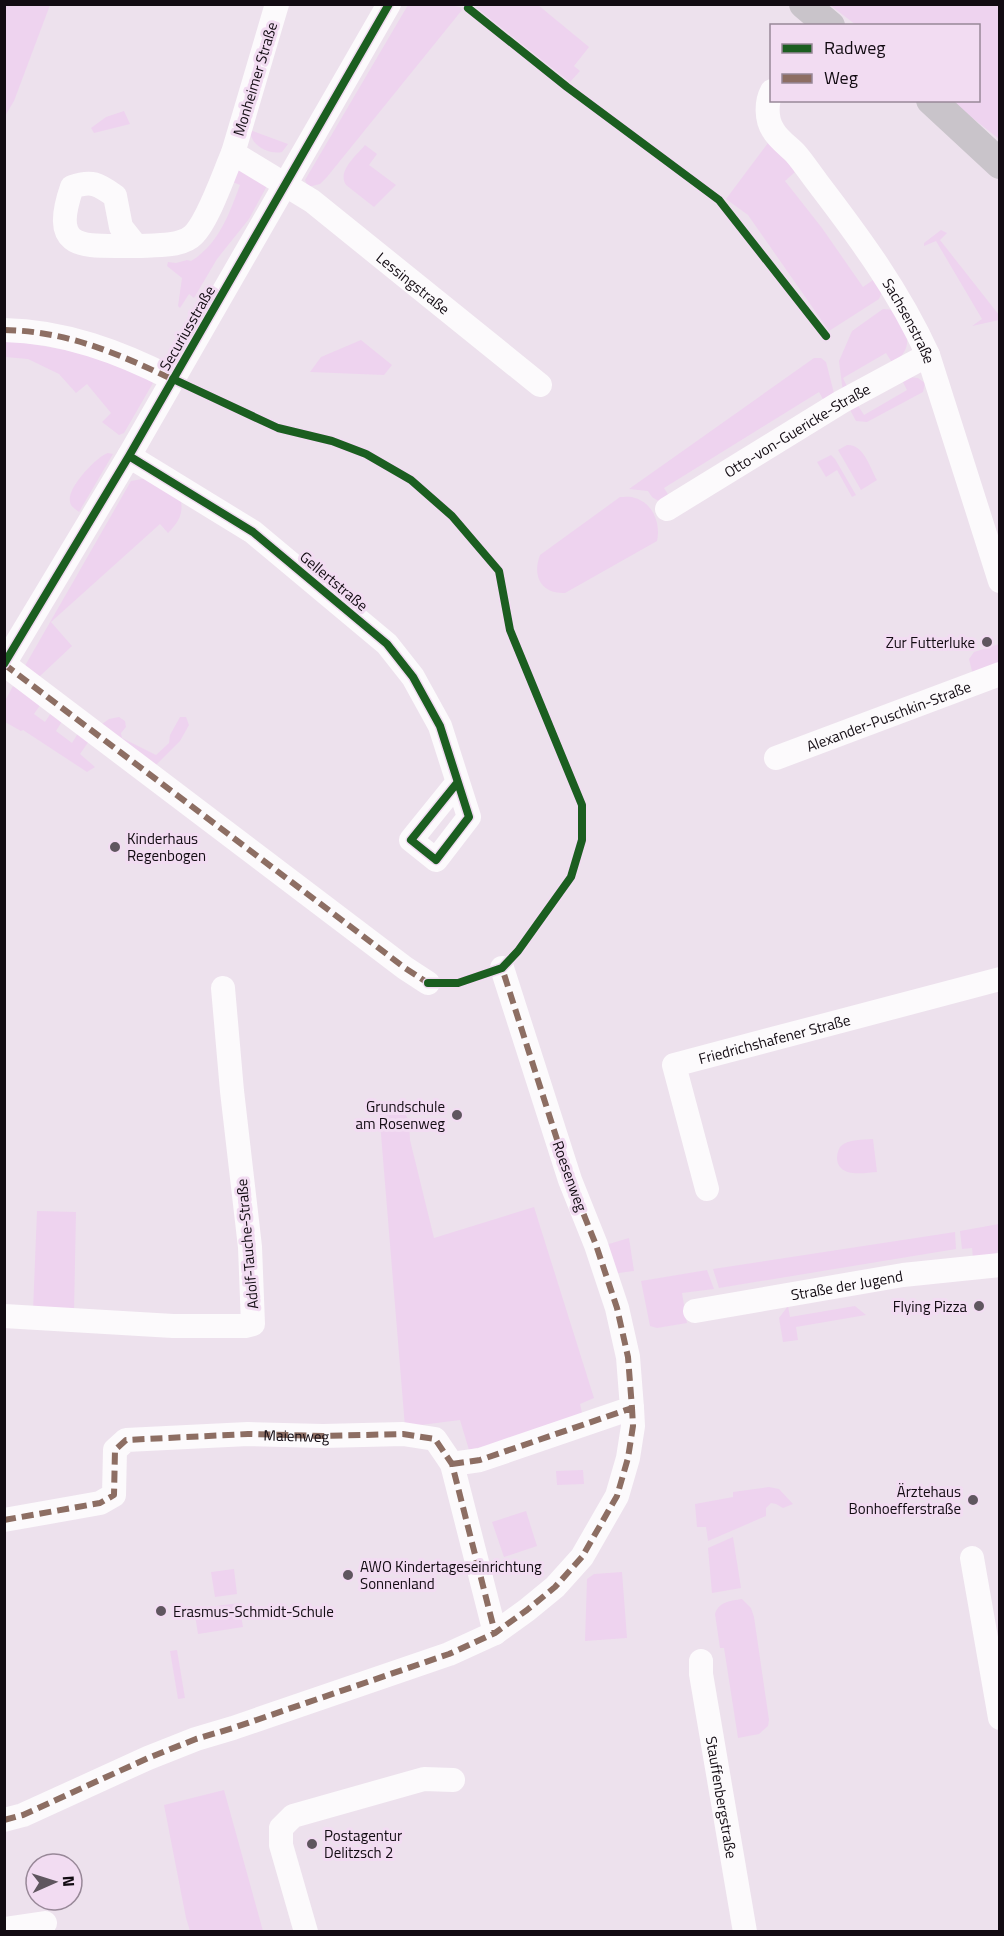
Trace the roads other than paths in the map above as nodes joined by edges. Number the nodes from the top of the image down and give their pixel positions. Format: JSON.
{"nodes":[{"id":1,"x":277,"y":4,"type":"edge"},
{"id":2,"x":389,"y":4,"type":"edge"},
{"id":3,"x":770,"y":94,"type":"edge"},
{"id":4,"x":933,"y":102,"type":"edge"},
{"id":5,"x":232,"y":153,"type":"junction"},
{"id":6,"x":999,"y":164,"type":"edge"},
{"id":7,"x":285,"y":184,"type":"junction"},
{"id":8,"x":136,"y":246,"type":"dead end"},
{"id":9,"x":4,"y":330,"type":"edge"},
{"id":10,"x":928,"y":355,"type":"junction"},
{"id":11,"x":173,"y":379,"type":"junction"},
{"id":12,"x":540,"y":385,"type":"dead end"},
{"id":13,"x":129,"y":456,"type":"junction"},
{"id":14,"x":667,"y":509,"type":"dead end"},
{"id":15,"x":999,"y":581,"type":"edge"},
{"id":16,"x":4,"y":664,"type":"edge"},
{"id":17,"x":999,"y":674,"type":"edge"},
{"id":18,"x":776,"y":758,"type":"dead end"},
{"id":19,"x":457,"y":783,"type":"dead end"},
{"id":20,"x":502,"y":968,"type":"dead end"},
{"id":21,"x":999,"y":980,"type":"edge"},
{"id":22,"x":428,"y":983,"type":"dead end"},
{"id":23,"x":223,"y":988,"type":"dead end"},
{"id":24,"x":707,"y":1189,"type":"dead end"},
{"id":25,"x":999,"y":1265,"type":"edge"},
{"id":26,"x":695,"y":1311,"type":"dead end"},
{"id":27,"x":4,"y":1316,"type":"edge"},
{"id":28,"x":631,"y":1396,"type":"junction"},
{"id":29,"x":452,"y":1464,"type":"junction"},
{"id":30,"x":4,"y":1520,"type":"edge"},
{"id":31,"x":972,"y":1558,"type":"dead end"},
{"id":32,"x":495,"y":1633,"type":"junction"},
{"id":33,"x":701,"y":1661,"type":"dead end"},
{"id":34,"x":999,"y":1718,"type":"edge"},
{"id":35,"x":453,"y":1780,"type":"dead end"},
{"id":36,"x":4,"y":1820,"type":"edge"},
{"id":37,"x":45,"y":1923,"type":"dead end"},
{"id":38,"x":4,"y":1929,"type":"edge"},
{"id":39,"x":306,"y":1932,"type":"edge"},
{"id":40,"x":745,"y":1932,"type":"edge"}],
"edges":[{"from":1,"to":5,"type":"street","name":"Monheimer Straße"},
{"from":2,"to":7,"type":"street","name":"Securiusstraße"},
{"from":3,"to":10,"type":"street","name":"Sachsenstraße"},
{"from":4,"to":6,"type":"main road"},
{"from":5,"to":7,"type":"street","name":"Monheimer Straße"},
{"from":5,"to":8,"type":"street","name":"Monheimer Straße"},
{"from":7,"to":11,"type":"street","name":"Securiusstraße"},
{"from":7,"to":12,"type":"street","name":"Lessingstraße"},
{"from":9,"to":11,"type":"street"},
{"from":10,"to":14,"type":"street","name":"Otto-von-Guericke-Straße"},
{"from":10,"to":15,"type":"street","name":"Sachsenstraße"},
{"from":11,"to":13,"type":"street","name":"Securiusstraße"},
{"from":13,"to":16,"type":"street","name":"Securiusstraße"},
{"from":13,"to":19,"type":"street","name":"Gellertstraße"},
{"from":16,"to":22,"type":"street"},
{"from":17,"to":18,"type":"street","name":"Alexander-Puschkin-Straße"},
{"from":20,"to":28,"type":"street","name":"Roesenweg"},
{"from":21,"to":24,"type":"street","name":"Friedrichshafener Straße"},
{"from":23,"to":27,"type":"street","name":"Adolf-Tauche-Straße"},
{"from":25,"to":26,"type":"street","name":"Straße der Jugend"},
{"from":28,"to":29,"type":"street"},
{"from":28,"to":32,"type":"street","name":"Roesenweg"},
{"from":29,"to":30,"type":"street","name":"Maienweg"},
{"from":29,"to":32,"type":"street","name":"Maienweg"},
{"from":31,"to":34,"type":"street"},
{"from":32,"to":36,"type":"street","name":"Roesenweg"},
{"from":33,"to":40,"type":"street","name":"Stauffenbergstraße"},
{"from":35,"to":39,"type":"street"},
{"from":37,"to":38,"type":"street"}]}
